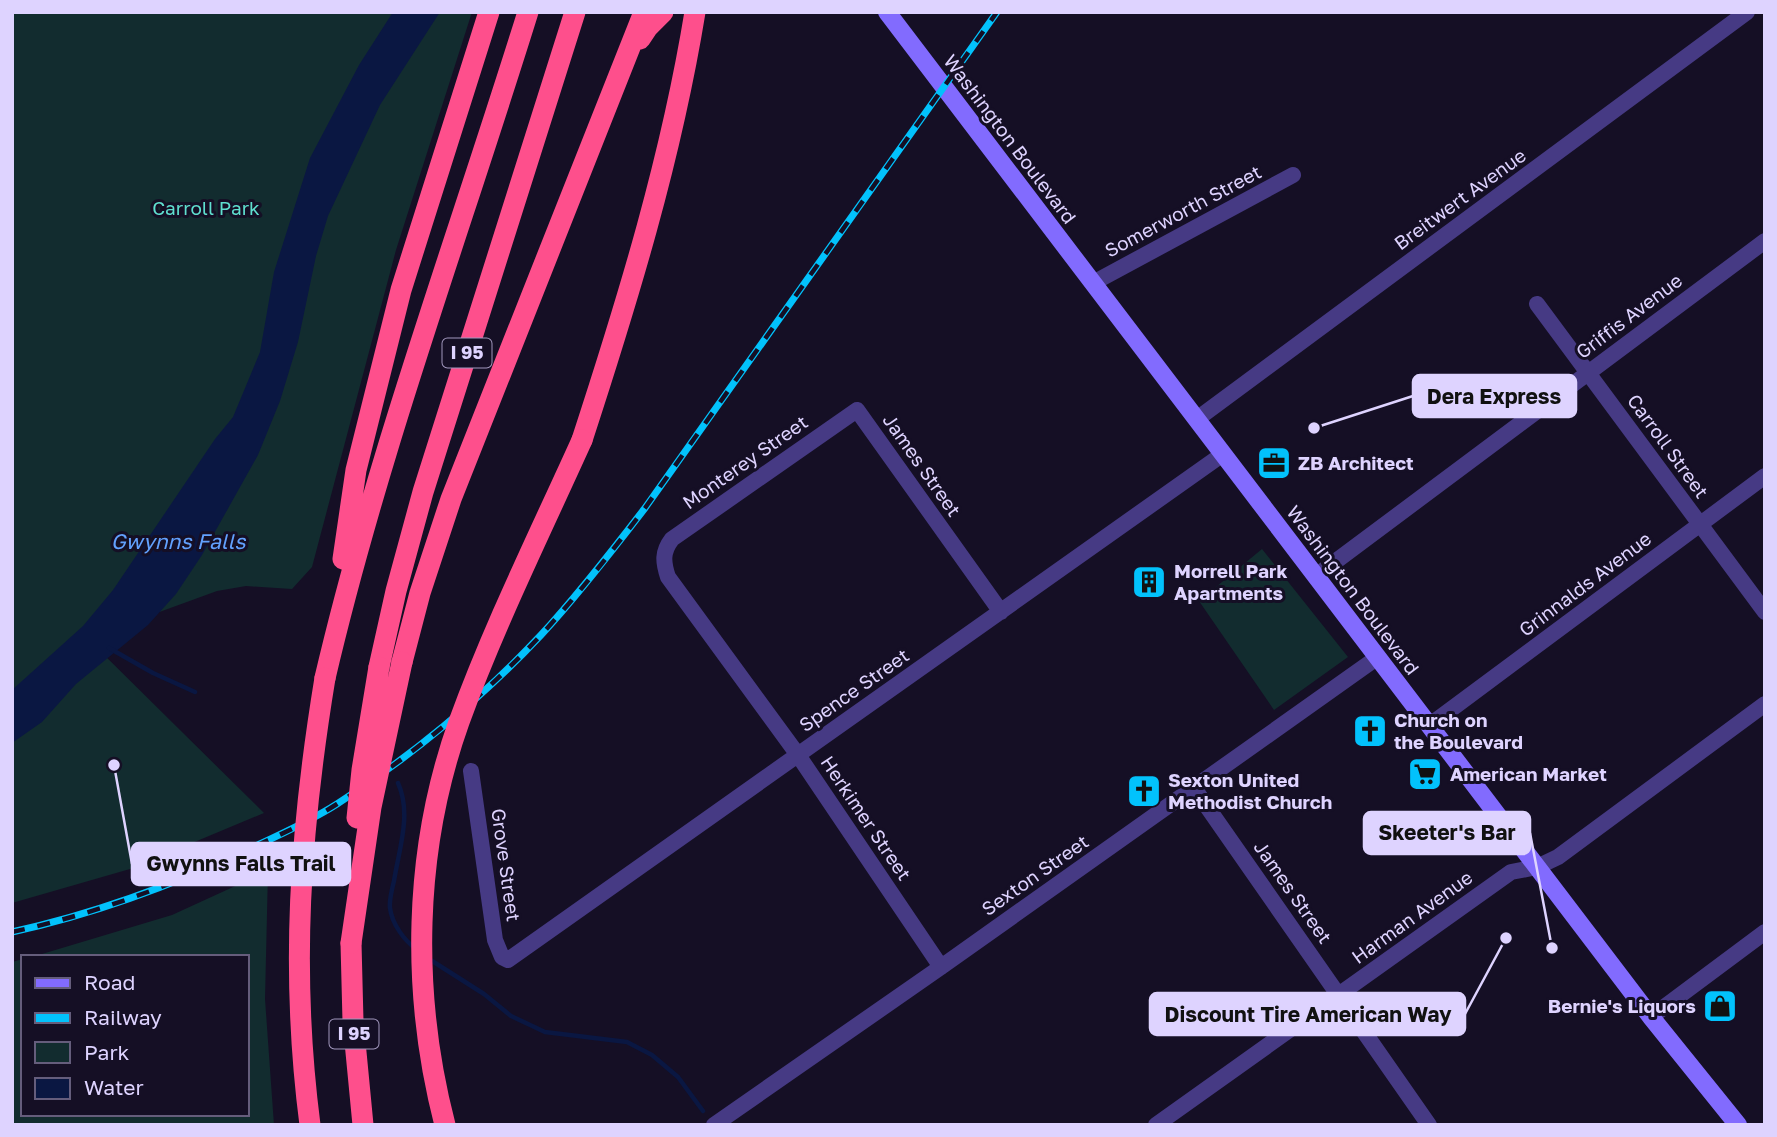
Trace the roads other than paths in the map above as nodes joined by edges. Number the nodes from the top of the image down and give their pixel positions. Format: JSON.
{"nodes":[{"id":1,"x":489,"y":12,"type":"edge"},
{"id":2,"x":528,"y":12,"type":"edge"},
{"id":3,"x":575,"y":12,"type":"edge"},
{"id":4,"x":644,"y":12,"type":"edge"},
{"id":5,"x":663,"y":12,"type":"edge"},
{"id":6,"x":695,"y":12,"type":"edge"},
{"id":7,"x":887,"y":12,"type":"edge"},
{"id":8,"x":1747,"y":12,"type":"edge"},
{"id":9,"x":622,"y":67,"type":"junction"},
{"id":10,"x":1293,"y":175,"type":"dead end"},
{"id":11,"x":1765,"y":241,"type":"edge"},
{"id":12,"x":1093,"y":283,"type":"junction"},
{"id":13,"x":1537,"y":304,"type":"dead end"},
{"id":14,"x":1588,"y":373,"type":"junction"},
{"id":15,"x":857,"y":410,"type":"joint"},
{"id":16,"x":1196,"y":419,"type":"junction"},
{"id":17,"x":1223,"y":454,"type":"junction"},
{"id":18,"x":1765,"y":476,"type":"edge"},
{"id":19,"x":1700,"y":524,"type":"junction"},
{"id":20,"x":664,"y":555,"type":"joint"},
{"id":21,"x":1316,"y":576,"type":"junction"},
{"id":22,"x":1001,"y":612,"type":"junction"},
{"id":23,"x":1765,"y":612,"type":"edge"},
{"id":24,"x":1378,"y":657,"type":"junction"},
{"id":25,"x":325,"y":678,"type":"junction"},
{"id":26,"x":1765,"y":704,"type":"edge"},
{"id":27,"x":1430,"y":725,"type":"junction"},
{"id":28,"x":798,"y":755,"type":"junction"},
{"id":29,"x":471,"y":771,"type":"dead end"},
{"id":30,"x":1195,"y":788,"type":"junction"},
{"id":31,"x":1537,"y":867,"type":"junction"},
{"id":32,"x":1765,"y":933,"type":"edge"},
{"id":33,"x":351,"y":943,"type":"junction"},
{"id":34,"x":508,"y":960,"type":"joint"},
{"id":35,"x":941,"y":967,"type":"junction"},
{"id":36,"x":1339,"y":995,"type":"junction"},
{"id":37,"x":1651,"y":1017,"type":"junction"},
{"id":38,"x":310,"y":1125,"type":"edge"},
{"id":39,"x":363,"y":1125,"type":"edge"},
{"id":40,"x":445,"y":1125,"type":"edge"},
{"id":41,"x":715,"y":1125,"type":"edge"},
{"id":42,"x":1156,"y":1125,"type":"edge"},
{"id":43,"x":1429,"y":1125,"type":"edge"},
{"id":44,"x":1738,"y":1125,"type":"edge"}],
"edges":[{"from":1,"to":25,"type":"highway"},
{"from":2,"to":25,"type":"highway","number":"I 95"},
{"from":3,"to":33,"type":"highway","number":"I 95","bridge":true},
{"from":4,"to":9,"type":"highway"},
{"from":5,"to":9,"type":"highway"},
{"from":6,"to":40,"type":"highway","bridge":true},
{"from":7,"to":12,"type":"main road","name":"Washington Boulevard"},
{"from":8,"to":16,"type":"street","name":"Breitwert Avenue"},
{"from":9,"to":33,"type":"highway","bridge":true},
{"from":10,"to":12,"type":"street","name":"Somerworth Street"},
{"from":11,"to":14,"type":"street","name":"Griffis Avenue"},
{"from":12,"to":16,"type":"main road","name":"Washington Boulevard"},
{"from":13,"to":14,"type":"street","name":"Carroll Street"},
{"from":14,"to":19,"type":"street","name":"Carroll Street"},
{"from":14,"to":21,"type":"street","name":"Griffis Avenue"},
{"from":15,"to":20,"type":"street","name":"Monterey Street"},
{"from":15,"to":22,"type":"street","name":"James Street"},
{"from":16,"to":17,"type":"main road","name":"Washington Boulevard"},
{"from":17,"to":21,"type":"main road","name":"Washington Boulevard"},
{"from":17,"to":22,"type":"street","name":"Spence Street"},
{"from":18,"to":19,"type":"street","name":"Grinnalds Avenue"},
{"from":19,"to":23,"type":"street","name":"Carroll Street"},
{"from":19,"to":27,"type":"street","name":"Grinnalds Avenue"},
{"from":20,"to":28,"type":"street","name":"Herkimer Street"},
{"from":21,"to":24,"type":"main road","name":"Washington Boulevard"},
{"from":22,"to":28,"type":"street","name":"Spence Street"},
{"from":24,"to":27,"type":"main road","name":"Washington Boulevard"},
{"from":24,"to":30,"type":"street","name":"Sexton Street"},
{"from":25,"to":38,"type":"highway","number":"I 95","bridge":true},
{"from":26,"to":31,"type":"street","name":"Harman Avenue"},
{"from":27,"to":31,"type":"main road","name":"Washington Boulevard"},
{"from":28,"to":34,"type":"street","name":"Spence Street"},
{"from":28,"to":35,"type":"street","name":"Herkimer Street"},
{"from":29,"to":34,"type":"street","name":"Grove Street"},
{"from":30,"to":35,"type":"street","name":"Sexton Street"},
{"from":30,"to":36,"type":"street","name":"James Street"},
{"from":31,"to":36,"type":"street","name":"Harman Avenue"},
{"from":31,"to":37,"type":"main road","name":"Washington Boulevard"},
{"from":32,"to":37,"type":"street"},
{"from":33,"to":39,"type":"highway","number":"I 95"},
{"from":35,"to":41,"type":"street","name":"Sexton Street"},
{"from":36,"to":42,"type":"street","name":"Harman Avenue"},
{"from":36,"to":43,"type":"street","name":"James Street"},
{"from":37,"to":44,"type":"main road","name":"Washington Boulevard"}]}
